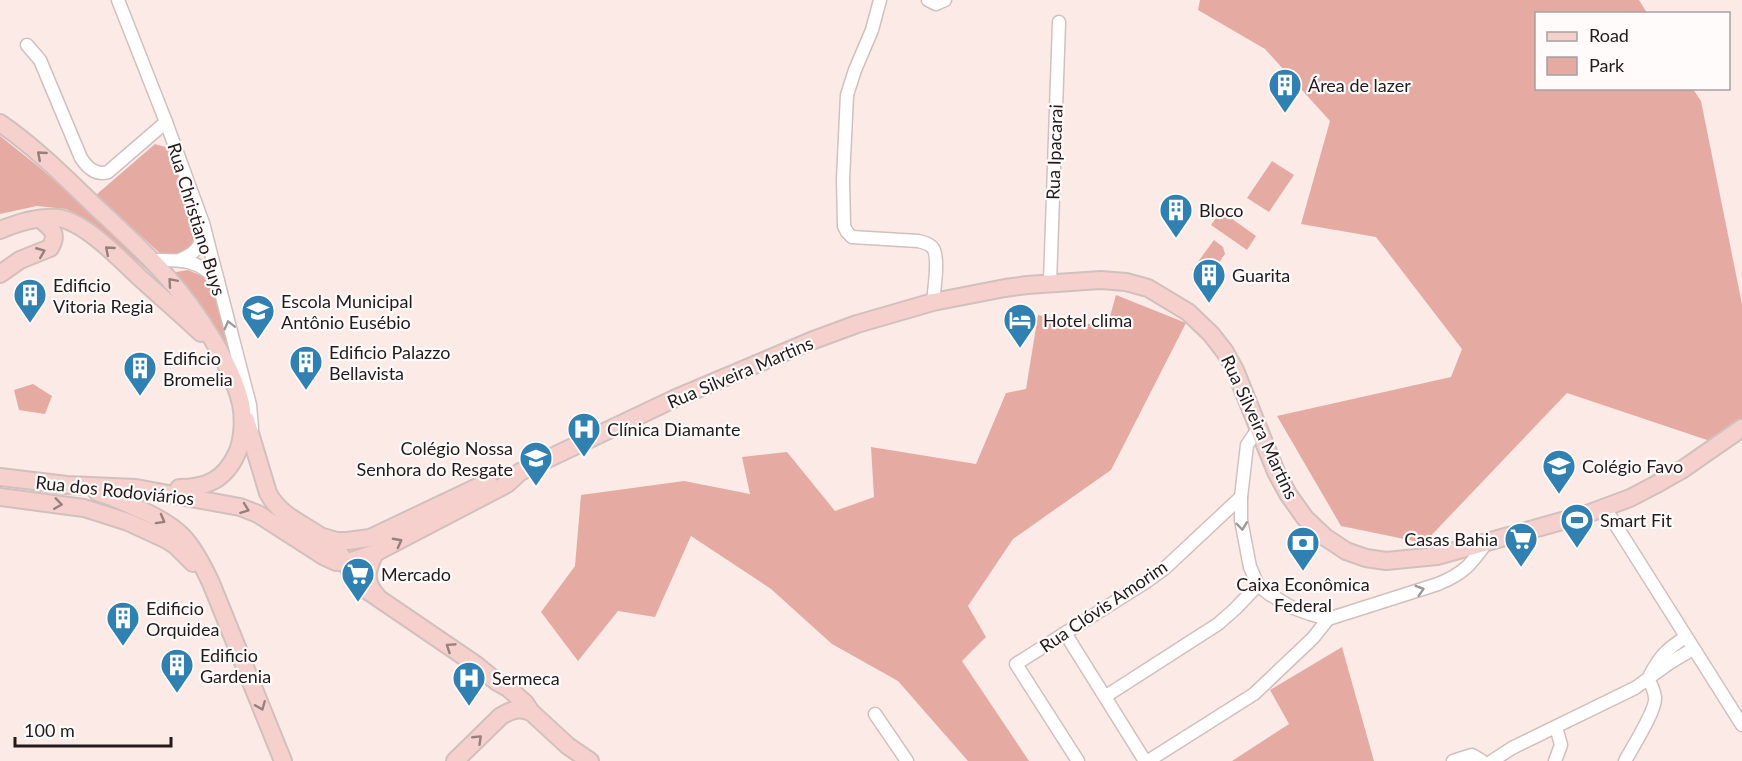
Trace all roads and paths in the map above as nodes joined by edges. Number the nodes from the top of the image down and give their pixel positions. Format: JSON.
{"nodes":[{"id":1,"x":118,"y":0,"type":"edge"},
{"id":2,"x":880,"y":0,"type":"edge"},
{"id":3,"x":928,"y":0,"type":"edge"},
{"id":4,"x":945,"y":0,"type":"edge"},
{"id":5,"x":1059,"y":22,"type":"dead end"},
{"id":6,"x":27,"y":45,"type":"dead end"},
{"id":7,"x":166,"y":122,"type":"junction"},
{"id":8,"x":0,"y":123,"type":"edge"},
{"id":9,"x":40,"y":219,"type":"junction"},
{"id":10,"x":203,"y":223,"type":"junction"},
{"id":11,"x":0,"y":230,"type":"edge"},
{"id":12,"x":151,"y":260,"type":"junction"},
{"id":13,"x":179,"y":260,"type":"junction"},
{"id":14,"x":0,"y":274,"type":"edge"},
{"id":15,"x":218,"y":280,"type":"junction"},
{"id":16,"x":1050,"y":283,"type":"junction"},
{"id":17,"x":933,"y":302,"type":"junction"},
{"id":18,"x":215,"y":346,"type":"junction"},
{"id":19,"x":242,"y":405,"type":"junction"},
{"id":20,"x":1742,"y":428,"type":"edge"},
{"id":21,"x":1258,"y":429,"type":"junction"},
{"id":22,"x":253,"y":444,"type":"junction"},
{"id":23,"x":1247,"y":445,"type":"junction"},
{"id":24,"x":1233,"y":450,"type":"dead end"},
{"id":25,"x":520,"y":472,"type":"junction"},
{"id":26,"x":0,"y":477,"type":"edge"},
{"id":27,"x":28,"y":480,"type":"junction"},
{"id":28,"x":67,"y":485,"type":"junction"},
{"id":29,"x":136,"y":488,"type":"junction"},
{"id":30,"x":0,"y":495,"type":"edge"},
{"id":31,"x":1241,"y":497,"type":"junction"},
{"id":32,"x":1605,"y":508,"type":"junction"},
{"id":33,"x":321,"y":536,"type":"junction"},
{"id":34,"x":1487,"y":542,"type":"junction"},
{"id":35,"x":375,"y":553,"type":"junction"},
{"id":36,"x":343,"y":561,"type":"junction"},
{"id":37,"x":211,"y":583,"type":"junction"},
{"id":38,"x":1258,"y":585,"type":"junction"},
{"id":39,"x":382,"y":601,"type":"junction"},
{"id":40,"x":1328,"y":619,"type":"junction"},
{"id":41,"x":1065,"y":633,"type":"junction"},
{"id":42,"x":1686,"y":636,"type":"junction"},
{"id":43,"x":1694,"y":649,"type":"junction"},
{"id":44,"x":1648,"y":679,"type":"junction"},
{"id":45,"x":497,"y":682,"type":"junction"},
{"id":46,"x":1106,"y":696,"type":"junction"},
{"id":47,"x":531,"y":712,"type":"junction"},
{"id":48,"x":875,"y":714,"type":"dead end"},
{"id":49,"x":501,"y":716,"type":"junction"},
{"id":50,"x":1742,"y":726,"type":"edge"},
{"id":51,"x":1556,"y":727,"type":"junction"},
{"id":52,"x":283,"y":761,"type":"edge"},
{"id":53,"x":455,"y":761,"type":"edge"},
{"id":54,"x":591,"y":761,"type":"edge"},
{"id":55,"x":907,"y":761,"type":"edge"},
{"id":56,"x":1078,"y":761,"type":"edge"},
{"id":57,"x":1146,"y":761,"type":"edge"},
{"id":58,"x":1453,"y":761,"type":"edge"},
{"id":59,"x":1482,"y":761,"type":"edge"},
{"id":60,"x":1492,"y":761,"type":"edge"},
{"id":61,"x":1554,"y":761,"type":"edge"},
{"id":62,"x":1625,"y":761,"type":"edge"}],
"edges":[{"from":1,"to":7,"type":"street","name":"Rua Christiano Buys"},
{"from":2,"to":17,"type":"street"},
{"from":3,"to":4,"type":"street"},
{"from":5,"to":16,"type":"street","name":"Rua Ipacarai"},
{"from":6,"to":7,"type":"street"},
{"from":7,"to":10,"type":"street","name":"Rua Christiano Buys"},
{"from":12,"to":8,"type":"main road","one_way":true},
{"from":9,"to":11,"type":"main road"},
{"from":14,"to":9,"type":"main road","one_way":true},
{"from":18,"to":9,"type":"main road","one_way":true},
{"from":10,"to":13,"type":"street"},
{"from":10,"to":15,"type":"street","name":"Rua Christiano Buys"},
{"from":12,"to":13,"type":"street"},
{"from":18,"to":12,"type":"main road","one_way":true},
{"from":13,"to":15,"type":"street"},
{"from":22,"to":15,"type":"street","name":"Rua Christiano Buys","one_way":true},
{"from":16,"to":17,"type":"main road","name":"Rua Silveira Martins"},
{"from":16,"to":21,"type":"main road","name":"Rua Silveira Martins"},
{"from":17,"to":25,"type":"main road","name":"Rua Silveira Martins"},
{"from":18,"to":19,"type":"main road"},
{"from":19,"to":22,"type":"main road"},
{"from":19,"to":29,"type":"main road"},
{"from":20,"to":32,"type":"main road","name":"Rua Silveira Martins"},
{"from":21,"to":23,"type":"street"},
{"from":21,"to":34,"type":"main road","name":"Rua Silveira Martins"},
{"from":22,"to":33,"type":"main road"},
{"from":23,"to":24,"type":"street"},
{"from":23,"to":31,"type":"street"},
{"from":25,"to":33,"type":"main road","name":"Rua Silveira Martins"},
{"from":35,"to":25,"type":"main road","name":"Rua Silveira Martins","one_way":true},
{"from":26,"to":27,"type":"main road","name":"Rua dos Rodoviários"},
{"from":27,"to":28,"type":"main road","name":"Rua dos Rodoviários"},
{"from":27,"to":30,"type":"main road"},
{"from":28,"to":29,"type":"main road","name":"Rua dos Rodoviários"},
{"from":28,"to":37,"type":"main road","one_way":true},
{"from":29,"to":36,"type":"main road","name":"Rua dos Rodoviários","one_way":true},
{"from":30,"to":37,"type":"main road","one_way":true},
{"from":31,"to":38,"type":"street","one_way":true},
{"from":31,"to":41,"type":"street","name":"Rua Clóvis Amorim"},
{"from":32,"to":34,"type":"main road","name":"Rua Silveira Martins"},
{"from":32,"to":42,"type":"street"},
{"from":33,"to":36,"type":"main road"},
{"from":40,"to":34,"type":"street","one_way":true},
{"from":35,"to":36,"type":"main road","name":"Rua Silveira Martins"},
{"from":35,"to":39,"type":"main road"},
{"from":36,"to":39,"type":"main road"},
{"from":37,"to":52,"type":"main road","one_way":true},
{"from":38,"to":40,"type":"street"},
{"from":38,"to":46,"type":"street"},
{"from":45,"to":39,"type":"main road","one_way":true},
{"from":40,"to":57,"type":"street"},
{"from":41,"to":46,"type":"street"},
{"from":41,"to":56,"type":"street","name":"Rua Clóvis Amorim"},
{"from":42,"to":43,"type":"street"},
{"from":42,"to":44,"type":"street"},
{"from":43,"to":44,"type":"street"},
{"from":43,"to":50,"type":"street"},
{"from":44,"to":51,"type":"street"},
{"from":44,"to":62,"type":"street"},
{"from":45,"to":47,"type":"main road"},
{"from":45,"to":49,"type":"main road"},
{"from":46,"to":57,"type":"street"},
{"from":47,"to":49,"type":"main road"},
{"from":47,"to":54,"type":"main road"},
{"from":48,"to":55,"type":"street"},
{"from":53,"to":49,"type":"main road","one_way":true},
{"from":51,"to":60,"type":"street"},
{"from":51,"to":61,"type":"street"},
{"from":58,"to":59,"type":"street"}]}
